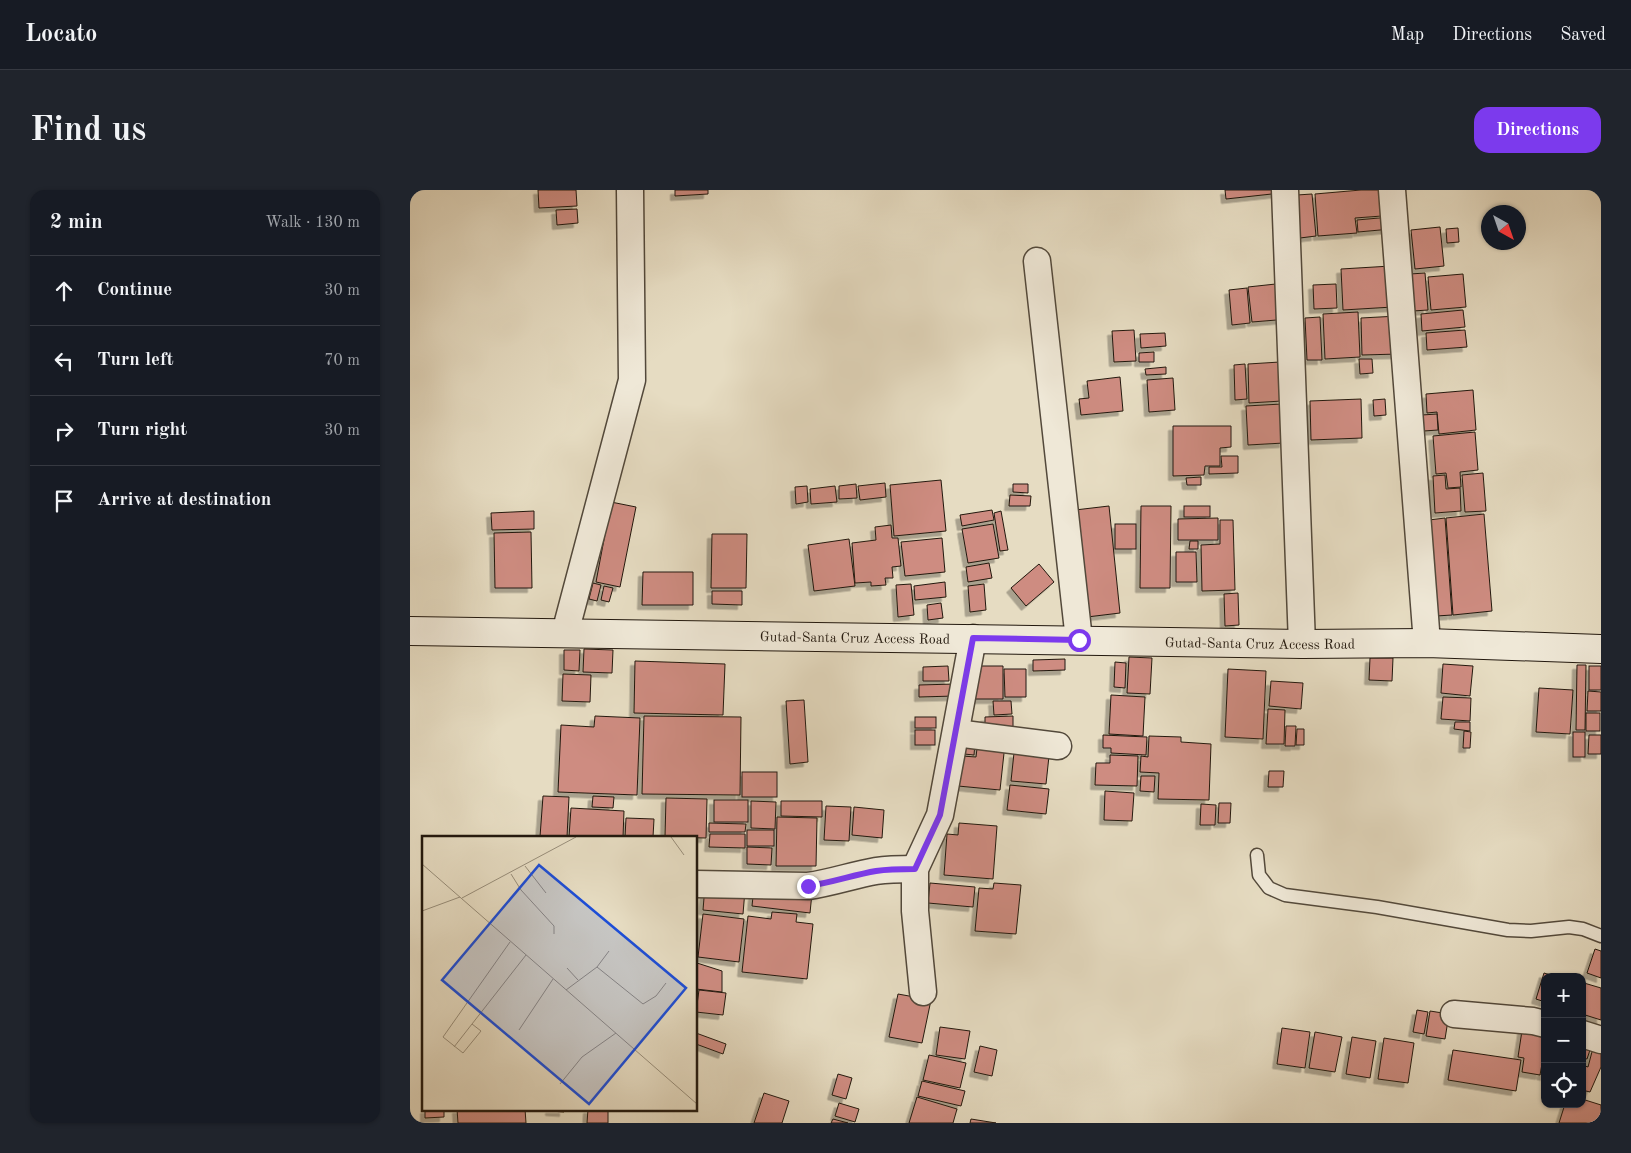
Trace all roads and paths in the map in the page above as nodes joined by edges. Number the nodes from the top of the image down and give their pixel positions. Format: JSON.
{"nodes":[{"id":1,"x":630,"y":190,"type":"edge"},
{"id":2,"x":1285,"y":190,"type":"edge"},
{"id":3,"x":1392,"y":190,"type":"edge"},
{"id":4,"x":1037,"y":261,"type":"dead end"},
{"id":5,"x":410,"y":631,"type":"edge"},
{"id":6,"x":565,"y":633,"type":"junction"},
{"id":7,"x":973,"y":638,"type":"junction"},
{"id":8,"x":1079,"y":640,"type":"junction"},
{"id":9,"x":1427,"y":643,"type":"junction"},
{"id":10,"x":1302,"y":644,"type":"junction"},
{"id":11,"x":1601,"y":649,"type":"edge"},
{"id":12,"x":956,"y":734,"type":"junction"},
{"id":13,"x":1058,"y":746,"type":"dead end"},
{"id":14,"x":1257,"y":855,"type":"dead end"},
{"id":15,"x":915,"y":869,"type":"junction"},
{"id":16,"x":698,"y":884,"type":"edge"},
{"id":17,"x":1601,"y":936,"type":"edge"},
{"id":18,"x":923,"y":992,"type":"dead end"},
{"id":19,"x":1454,"y":1014,"type":"dead end"},
{"id":20,"x":1541,"y":1023,"type":"edge"},
{"id":21,"x":1586,"y":1035,"type":"edge"},
{"id":22,"x":1601,"y":1040,"type":"edge"}],
"edges":[{"from":1,"to":6,"type":"street"},
{"from":2,"to":10,"type":"street"},
{"from":3,"to":9,"type":"street"},
{"from":4,"to":8,"type":"street"},
{"from":5,"to":6,"type":"main road","name":"Gutad-Santa Cruz Access Road"},
{"from":6,"to":7,"type":"main road","name":"Gutad-Santa Cruz Access Road"},
{"from":7,"to":8,"type":"main road","name":"Gutad-Santa Cruz Access Road"},
{"from":7,"to":12,"type":"street"},
{"from":8,"to":10,"type":"main road","name":"Gutad-Santa Cruz Access Road"},
{"from":9,"to":10,"type":"main road","name":"Gutad-Santa Cruz Access Road"},
{"from":9,"to":11,"type":"main road","name":"Gutad-Santa Cruz Access Road"},
{"from":12,"to":13,"type":"street"},
{"from":12,"to":15,"type":"street"},
{"from":14,"to":17,"type":"lane"},
{"from":15,"to":16,"type":"street"},
{"from":15,"to":18,"type":"street"},
{"from":19,"to":20,"type":"street"},
{"from":21,"to":22,"type":"street"}]}
